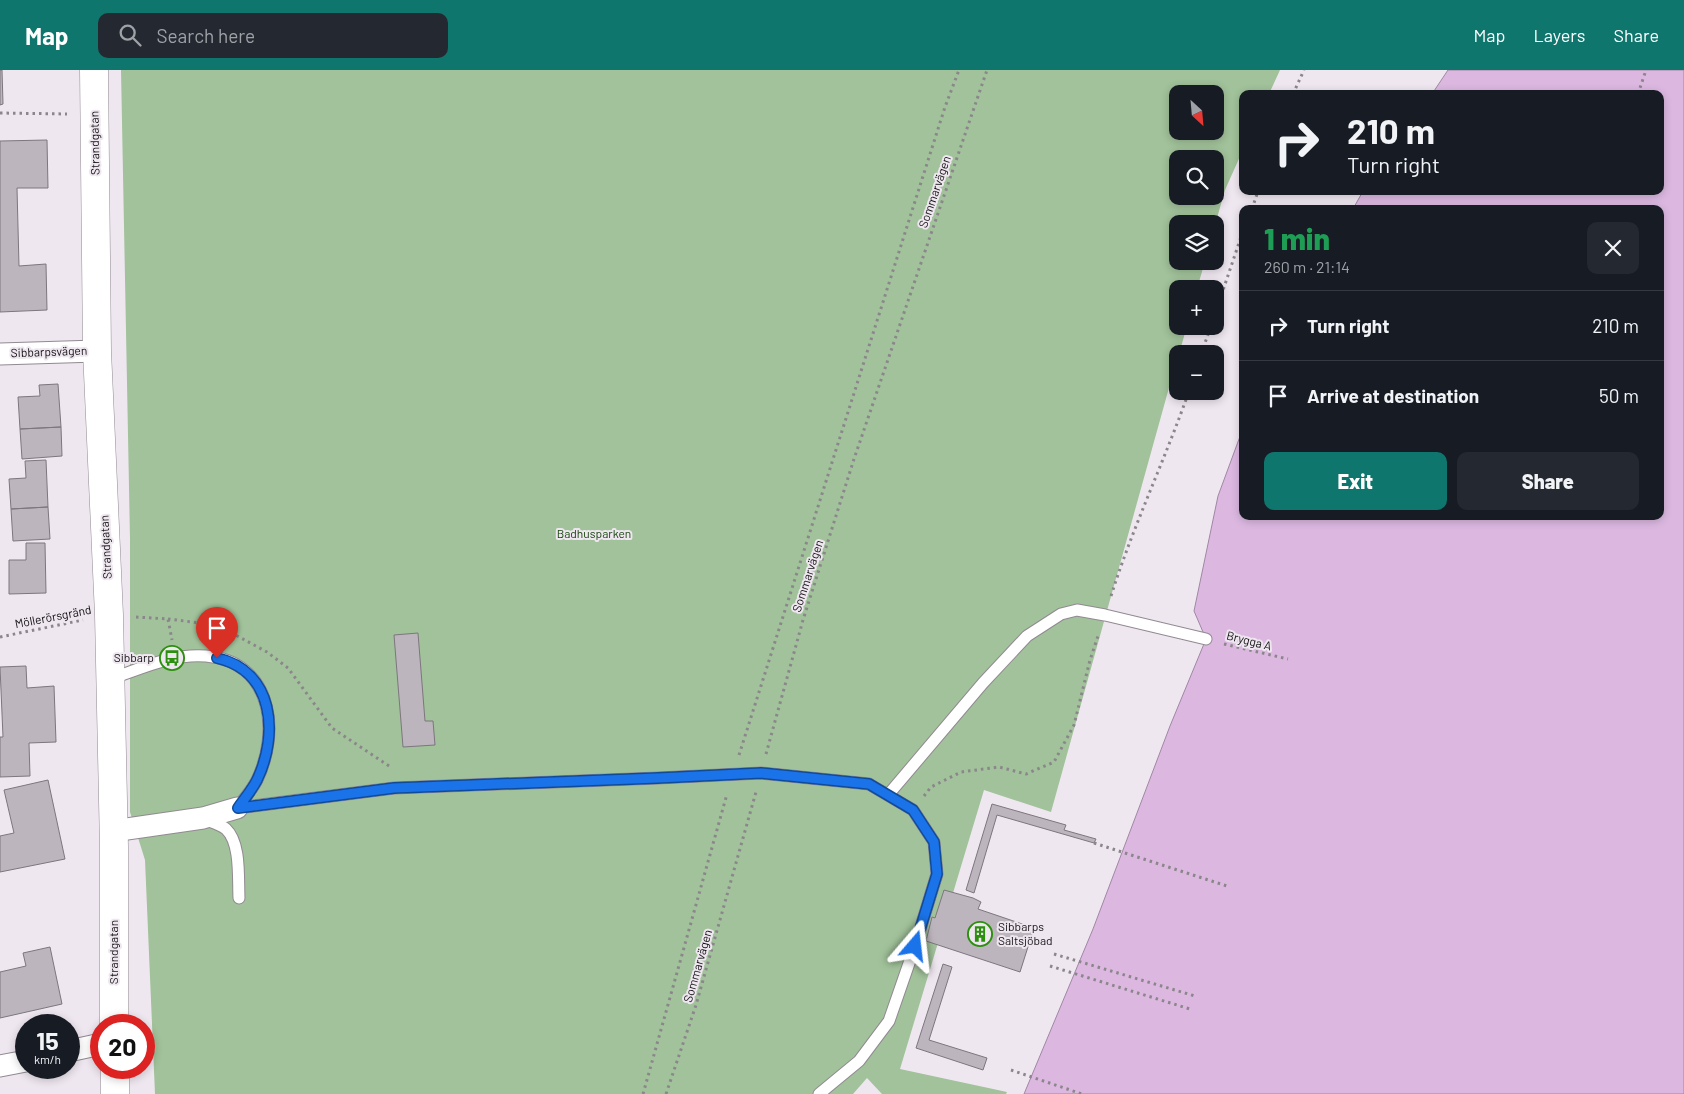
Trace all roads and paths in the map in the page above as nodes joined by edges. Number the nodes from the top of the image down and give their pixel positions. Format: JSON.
{"nodes":[{"id":1,"x":94,"y":70,"type":"edge"},
{"id":2,"x":959,"y":70,"type":"edge"},
{"id":3,"x":987,"y":70,"type":"edge"},
{"id":4,"x":1304,"y":70,"type":"edge"},
{"id":5,"x":1646,"y":70,"type":"edge"},
{"id":6,"x":1295,"y":90,"type":"edge"},
{"id":7,"x":1639,"y":90,"type":"edge"},
{"id":8,"x":0,"y":113,"type":"edge"},
{"id":9,"x":95,"y":114,"type":"junction"},
{"id":10,"x":1239,"y":243,"type":"edge"},
{"id":11,"x":1224,"y":287,"type":"edge"},
{"id":12,"x":97,"y":350,"type":"junction"},
{"id":13,"x":0,"y":354,"type":"edge"},
{"id":14,"x":1185,"y":400,"type":"edge"},
{"id":15,"x":1105,"y":614,"type":"junction"},
{"id":16,"x":109,"y":615,"type":"junction"},
{"id":17,"x":168,"y":619,"type":"junction"},
{"id":18,"x":0,"y":636,"type":"edge"},
{"id":19,"x":1206,"y":639,"type":"joint"},
{"id":20,"x":172,"y":643,"type":"dead end"},
{"id":21,"x":1288,"y":659,"type":"dead end"},
{"id":22,"x":110,"y":679,"type":"junction"},
{"id":23,"x":761,"y":773,"type":"junction"},
{"id":24,"x":732,"y":774,"type":"junction"},
{"id":25,"x":420,"y":787,"type":"junction"},
{"id":26,"x":888,"y":795,"type":"junction"},
{"id":27,"x":238,"y":808,"type":"junction"},
{"id":28,"x":913,"y":810,"type":"junction"},
{"id":29,"x":203,"y":818,"type":"junction"},
{"id":30,"x":113,"y":831,"type":"junction"},
{"id":31,"x":1094,"y":843,"type":"dead end"},
{"id":32,"x":1230,"y":887,"type":"dead end"},
{"id":33,"x":239,"y":898,"type":"dead end"},
{"id":34,"x":1054,"y":954,"type":"dead end"},
{"id":35,"x":1050,"y":966,"type":"dead end"},
{"id":36,"x":1194,"y":996,"type":"dead end"},
{"id":37,"x":1190,"y":1009,"type":"dead end"},
{"id":38,"x":114,"y":1014,"type":"edge"},
{"id":39,"x":15,"y":1063,"type":"edge"},
{"id":40,"x":0,"y":1066,"type":"edge"},
{"id":41,"x":1011,"y":1070,"type":"dead end"},
{"id":42,"x":115,"y":1079,"type":"edge"},
{"id":43,"x":116,"y":1094,"type":"edge"},
{"id":44,"x":643,"y":1094,"type":"edge"},
{"id":45,"x":666,"y":1094,"type":"edge"},
{"id":46,"x":819,"y":1094,"type":"edge"},
{"id":47,"x":1082,"y":1094,"type":"edge"}],
"edges":[{"from":1,"to":9,"type":"street","name":"Strandgatan"},
{"from":2,"to":24,"type":"path","name":"Sommarvägen"},
{"from":3,"to":23,"type":"path","name":"Sommarvägen"},
{"from":4,"to":6,"type":"path"},
{"from":5,"to":7,"type":"path"},
{"from":8,"to":9,"type":"path"},
{"from":9,"to":12,"type":"street","name":"Strandgatan"},
{"from":10,"to":11,"type":"path"},
{"from":12,"to":13,"type":"street","name":"Sibbarpsvägen"},
{"from":12,"to":16,"type":"street","name":"Strandgatan"},
{"from":14,"to":15,"type":"path"},
{"from":15,"to":19,"type":"lane"},
{"from":15,"to":26,"type":"lane"},
{"from":15,"to":28,"type":"path"},
{"from":16,"to":17,"type":"path","name":"Möllerörsgränd"},
{"from":16,"to":18,"type":"path","name":"Möllerörsgränd"},
{"from":16,"to":22,"type":"street","name":"Strandgatan"},
{"from":17,"to":20,"type":"path"},
{"from":17,"to":25,"type":"path","name":"Möllerörsgränd"},
{"from":19,"to":21,"type":"path","name":"Brygga A"},
{"from":22,"to":27,"type":"lane"},
{"from":22,"to":30,"type":"street","name":"Strandgatan"},
{"from":23,"to":24,"type":"lane"},
{"from":23,"to":26,"type":"lane"},
{"from":23,"to":45,"type":"path","name":"Sommarvägen"},
{"from":24,"to":25,"type":"lane"},
{"from":24,"to":44,"type":"path","name":"Sommarvägen"},
{"from":25,"to":27,"type":"lane"},
{"from":26,"to":28,"type":"lane"},
{"from":27,"to":29,"type":"street"},
{"from":28,"to":46,"type":"lane"},
{"from":29,"to":30,"type":"street"},
{"from":29,"to":33,"type":"lane"},
{"from":30,"to":38,"type":"street","name":"Strandgatan"},
{"from":31,"to":32,"type":"path"},
{"from":34,"to":36,"type":"path"},
{"from":35,"to":37,"type":"path"},
{"from":39,"to":40,"type":"street"},
{"from":41,"to":47,"type":"path"},
{"from":42,"to":43,"type":"street"}]}
